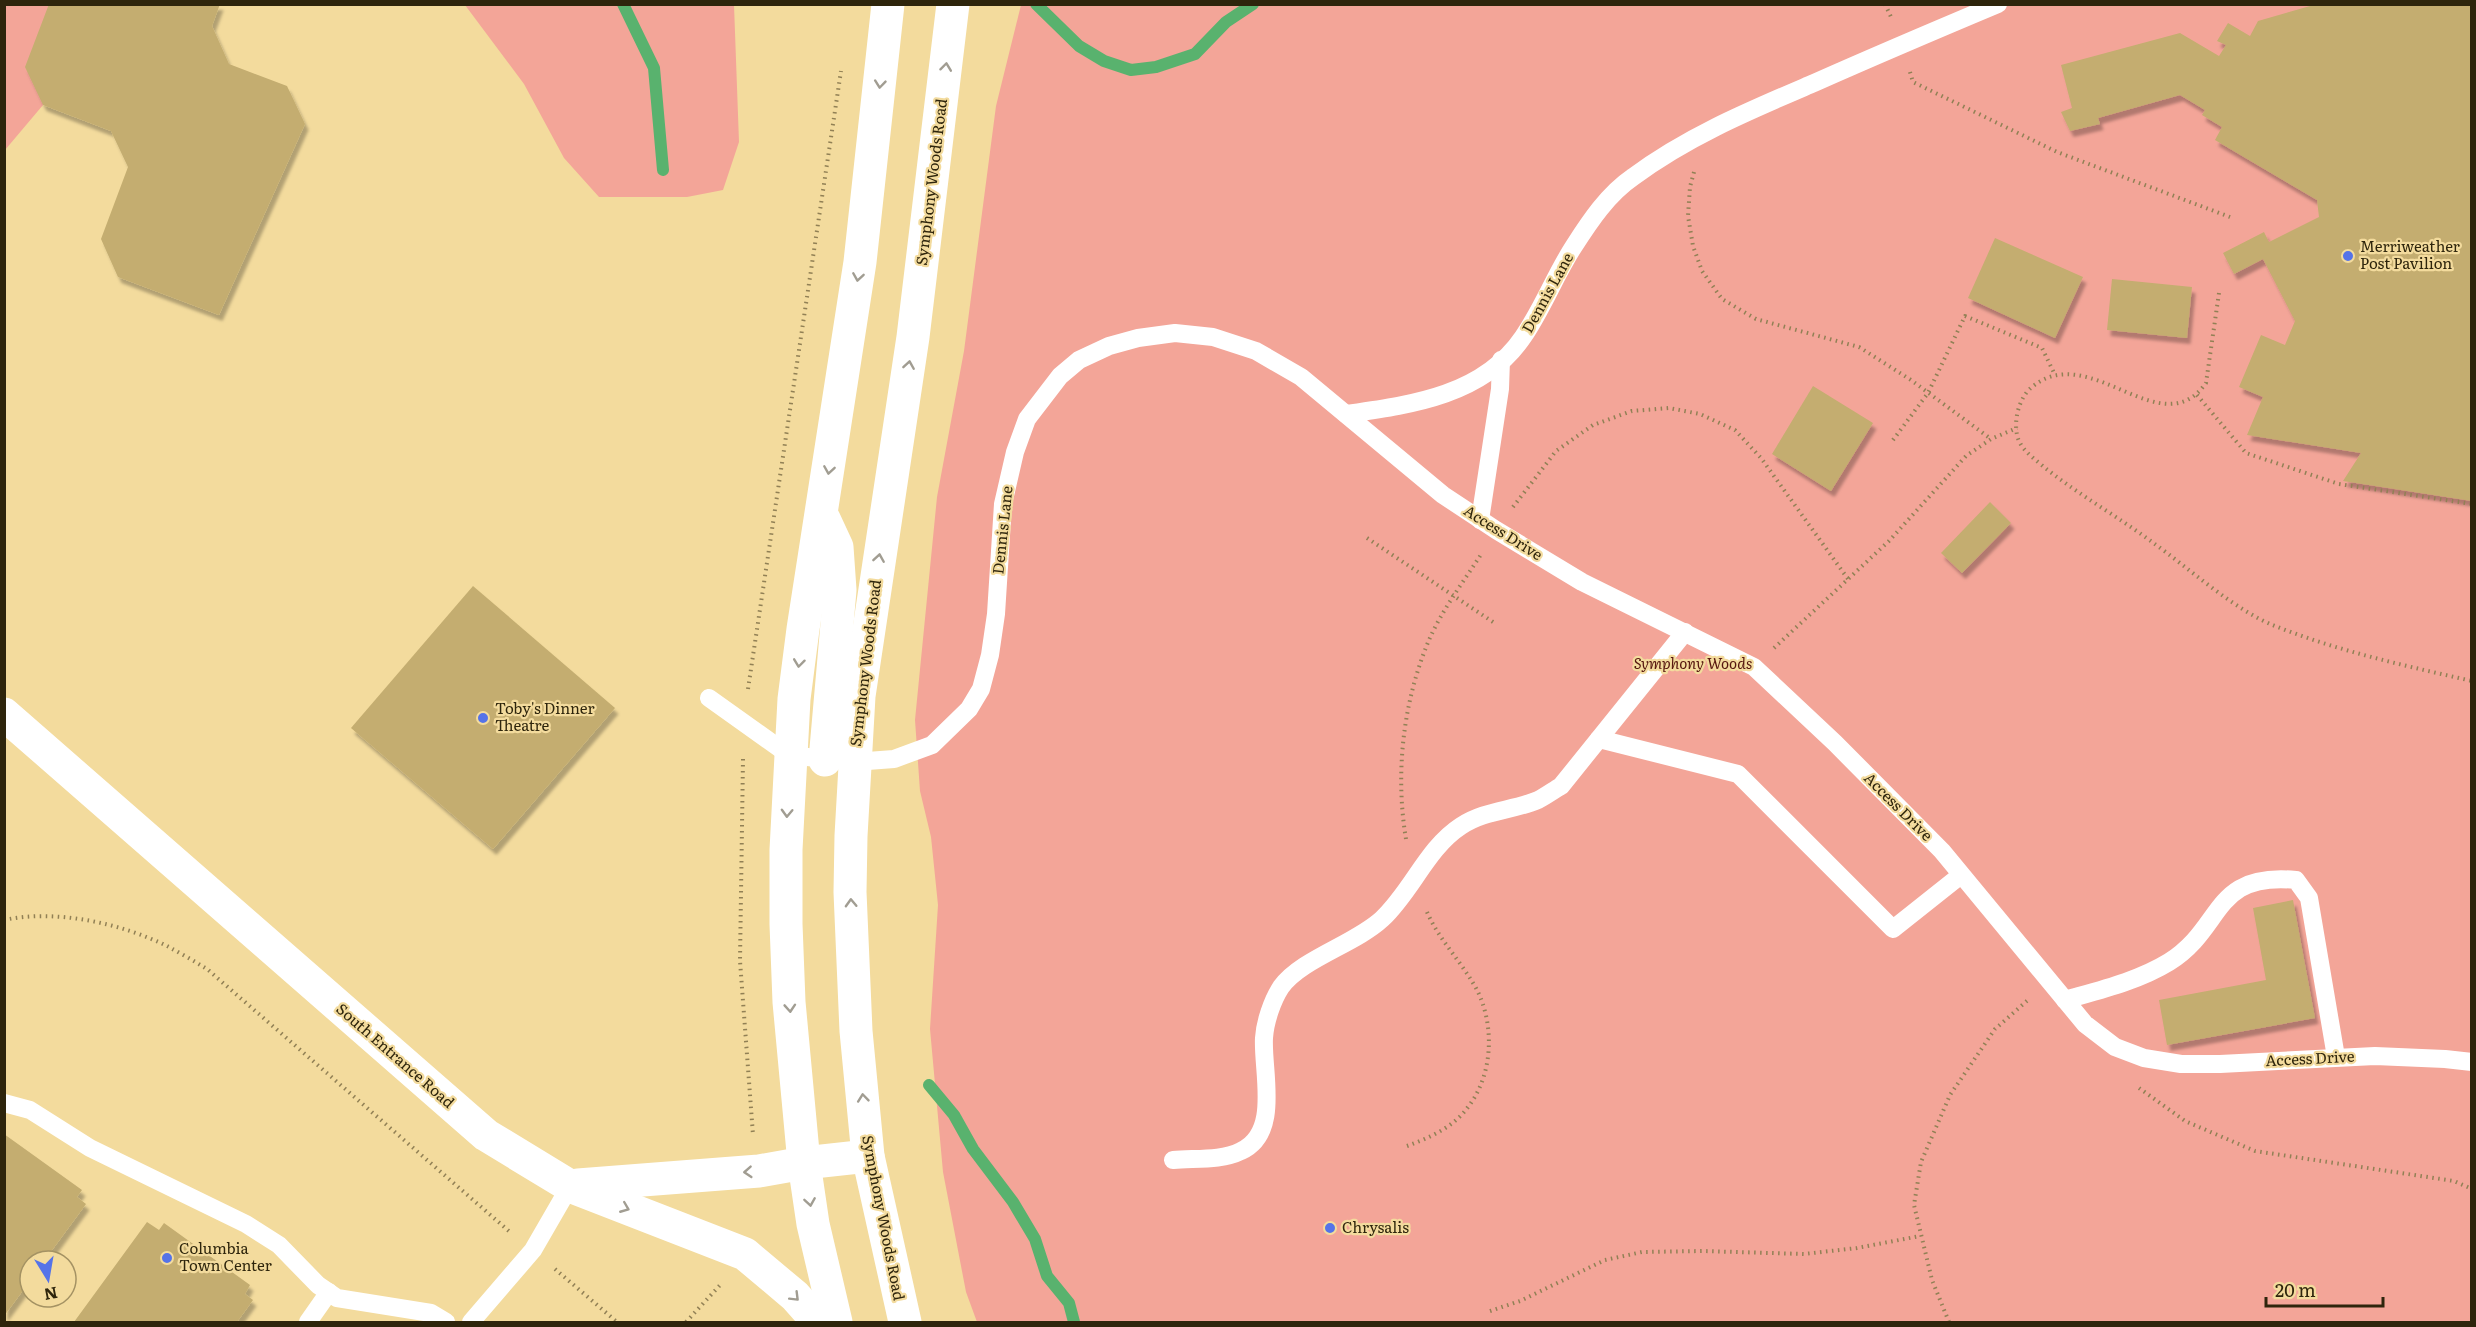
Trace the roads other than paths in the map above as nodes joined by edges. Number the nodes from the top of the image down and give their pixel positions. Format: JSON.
{"nodes":[{"id":1,"x":888,"y":4,"type":"edge"},
{"id":2,"x":1998,"y":4,"type":"edge"},
{"id":3,"x":953,"y":5,"type":"edge"},
{"id":4,"x":1501,"y":360,"type":"junction"},
{"id":5,"x":1346,"y":414,"type":"junction"},
{"id":6,"x":822,"y":515,"type":"junction"},
{"id":7,"x":1480,"y":520,"type":"junction"},
{"id":8,"x":1685,"y":632,"type":"junction"},
{"id":9,"x":708,"y":698,"type":"dead end"},
{"id":10,"x":4,"y":714,"type":"edge"},
{"id":11,"x":1599,"y":740,"type":"junction"},
{"id":12,"x":789,"y":755,"type":"junction"},
{"id":13,"x":840,"y":761,"type":"junction"},
{"id":14,"x":1961,"y":875,"type":"junction"},
{"id":15,"x":2065,"y":1000,"type":"junction"},
{"id":16,"x":2336,"y":1057,"type":"junction"},
{"id":17,"x":2472,"y":1062,"type":"edge"},
{"id":18,"x":4,"y":1104,"type":"edge"},
{"id":19,"x":868,"y":1156,"type":"junction"},
{"id":20,"x":1173,"y":1160,"type":"dead end"},
{"id":21,"x":804,"y":1163,"type":"junction"},
{"id":22,"x":570,"y":1186,"type":"junction"},
{"id":23,"x":329,"y":1292,"type":"junction"},
{"id":24,"x":308,"y":1323,"type":"edge"},
{"id":25,"x":446,"y":1323,"type":"edge"},
{"id":26,"x":471,"y":1323,"type":"edge"},
{"id":27,"x":818,"y":1323,"type":"edge"},
{"id":28,"x":836,"y":1323,"type":"edge"},
{"id":29,"x":905,"y":1323,"type":"edge"}],
"edges":[{"from":1,"to":6,"type":"street","one_way":true},
{"from":2,"to":4,"type":"lane","name":"Dennis Lane"},
{"from":13,"to":3,"type":"street","name":"Symphony Woods Road","one_way":true},
{"from":4,"to":5,"type":"lane","name":"Dennis Lane"},
{"from":4,"to":7,"type":"lane"},
{"from":5,"to":7,"type":"lane","name":"Access Drive"},
{"from":5,"to":13,"type":"lane","name":"Dennis Lane"},
{"from":6,"to":12,"type":"street","one_way":true},
{"from":6,"to":13,"type":"street"},
{"from":7,"to":8,"type":"lane","name":"Access Drive"},
{"from":8,"to":11,"type":"lane"},
{"from":8,"to":14,"type":"lane","name":"Access Drive"},
{"from":9,"to":12,"type":"lane"},
{"from":10,"to":22,"type":"street","name":"South Entrance Road"},
{"from":11,"to":14,"type":"lane"},
{"from":11,"to":20,"type":"lane"},
{"from":12,"to":13,"type":"lane","name":"Dennis Lane"},
{"from":12,"to":21,"type":"street","one_way":true},
{"from":19,"to":13,"type":"street","name":"Symphony Woods Road","one_way":true},
{"from":14,"to":15,"type":"lane","name":"Access Drive"},
{"from":15,"to":16,"type":"lane","name":"Access Drive"},
{"from":15,"to":16,"type":"lane"},
{"from":16,"to":17,"type":"lane","name":"Access Drive"},
{"from":18,"to":23,"type":"lane"},
{"from":19,"to":21,"type":"street"},
{"from":19,"to":29,"type":"street","name":"Symphony Woods Road"},
{"from":21,"to":22,"type":"street","one_way":true},
{"from":21,"to":28,"type":"street","one_way":true},
{"from":22,"to":26,"type":"lane"},
{"from":22,"to":27,"type":"street","name":"South Entrance Road","one_way":true},
{"from":23,"to":24,"type":"lane"},
{"from":23,"to":25,"type":"lane"}]}
